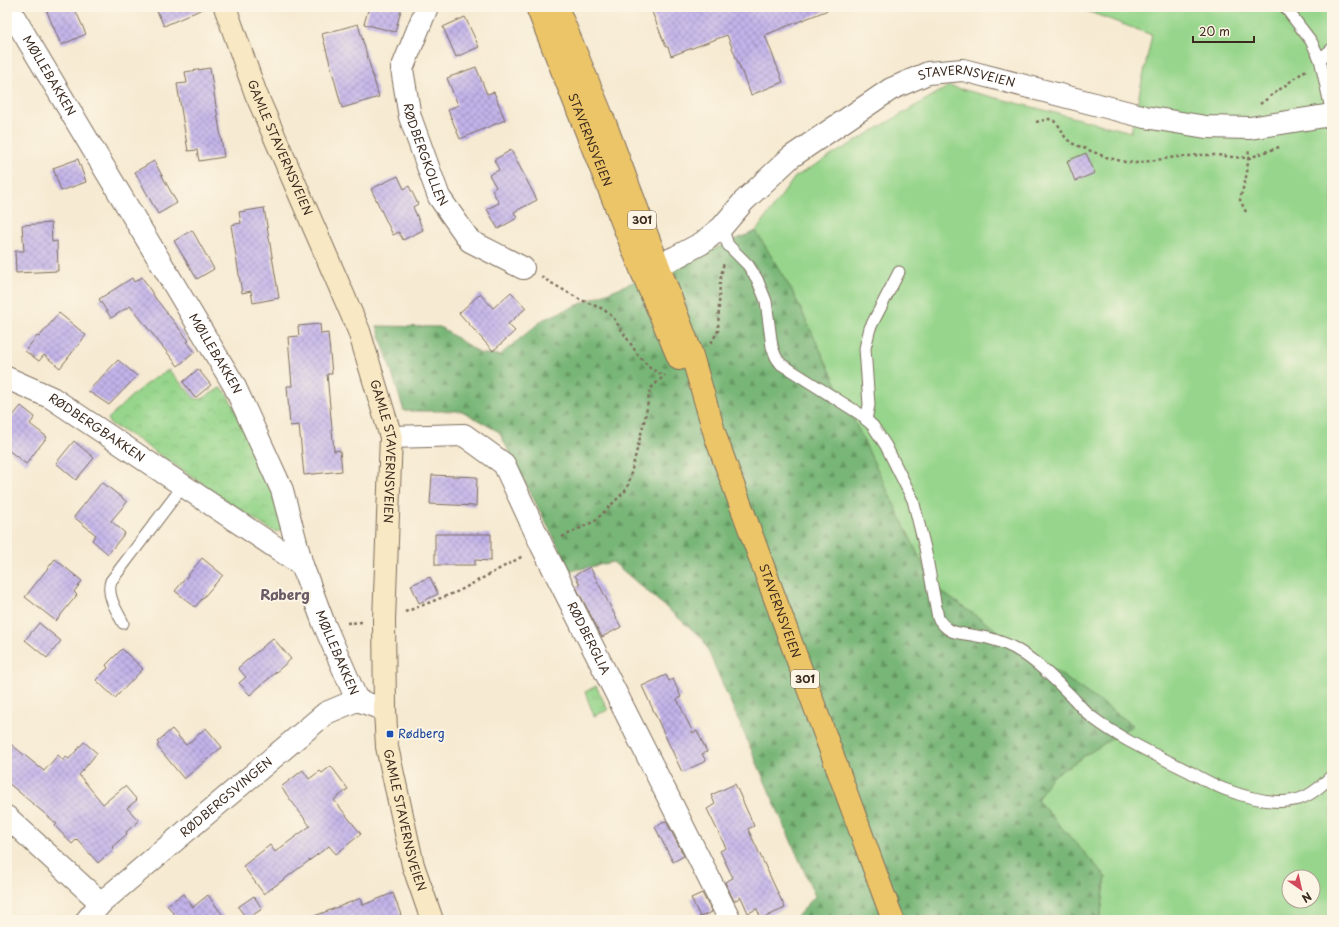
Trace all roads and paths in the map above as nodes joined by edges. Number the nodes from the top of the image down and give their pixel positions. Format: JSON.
{"nodes":[{"id":1,"x":8,"y":7,"type":"edge"},
{"id":2,"x":225,"y":7,"type":"edge"},
{"id":3,"x":427,"y":7,"type":"edge"},
{"id":4,"x":537,"y":7,"type":"edge"},
{"id":5,"x":557,"y":7,"type":"edge"},
{"id":6,"x":1284,"y":7,"type":"edge"},
{"id":7,"x":1332,"y":49,"type":"edge"},
{"id":8,"x":1320,"y":59,"type":"junction"},
{"id":9,"x":1255,"y":108,"type":"dead end"},
{"id":10,"x":1332,"y":115,"type":"edge"},
{"id":11,"x":1036,"y":122,"type":"dead end"},
{"id":12,"x":1262,"y":154,"type":"dead end"},
{"id":13,"x":1249,"y":158,"type":"junction"},
{"id":14,"x":1246,"y":212,"type":"dead end"},
{"id":15,"x":725,"y":236,"type":"junction"},
{"id":16,"x":523,"y":268,"type":"joint"},
{"id":17,"x":651,"y":268,"type":"junction"},
{"id":18,"x":899,"y":272,"type":"dead end"},
{"id":19,"x":708,"y":348,"type":"dead end"},
{"id":20,"x":664,"y":376,"type":"dead end"},
{"id":21,"x":7,"y":378,"type":"edge"},
{"id":22,"x":866,"y":420,"type":"junction"},
{"id":23,"x":391,"y":437,"type":"junction"},
{"id":24,"x":183,"y":486,"type":"junction"},
{"id":25,"x":302,"y":565,"type":"junction"},
{"id":26,"x":123,"y":623,"type":"dead end"},
{"id":27,"x":357,"y":700,"type":"junction"},
{"id":28,"x":385,"y":710,"type":"junction"},
{"id":29,"x":1332,"y":775,"type":"edge"},
{"id":30,"x":7,"y":817,"type":"edge"},
{"id":31,"x":102,"y":903,"type":"junction"},
{"id":32,"x":87,"y":920,"type":"edge"},
{"id":33,"x":432,"y":920,"type":"edge"},
{"id":34,"x":730,"y":920,"type":"edge"},
{"id":35,"x":893,"y":920,"type":"edge"}],
"edges":[{"from":1,"to":25,"type":"street","name":"MØLLEBAKKEN"},
{"from":2,"to":23,"type":"street","name":"GAMLE STAVERNSVEIEN"},
{"from":3,"to":16,"type":"street","name":"RØDBERGKOLLEN"},
{"from":4,"to":17,"type":"main road","name":"STAVERNSVEIEN","number":"301"},
{"from":5,"to":17,"type":"main road","name":"STAVERNSVEIEN","number":"301"},
{"from":6,"to":8,"type":"lane"},
{"from":7,"to":8,"type":"lane"},
{"from":8,"to":9,"type":"path"},
{"from":8,"to":10,"type":"lane"},
{"from":10,"to":15,"type":"street","name":"STAVERNSVEIEN"},
{"from":11,"to":13,"type":"path"},
{"from":12,"to":13,"type":"path"},
{"from":13,"to":14,"type":"path"},
{"from":15,"to":17,"type":"street","name":"STAVERNSVEIEN"},
{"from":15,"to":19,"type":"path"},
{"from":15,"to":22,"type":"lane"},
{"from":16,"to":20,"type":"path"},
{"from":17,"to":35,"type":"main road","name":"STAVERNSVEIEN","number":"301"},
{"from":18,"to":22,"type":"lane"},
{"from":21,"to":24,"type":"street","name":"RØDBERGBAKKEN"},
{"from":22,"to":29,"type":"lane"},
{"from":23,"to":28,"type":"street","name":"GAMLE STAVERNSVEIEN"},
{"from":23,"to":34,"type":"street","name":"RØDBERGLIA"},
{"from":24,"to":25,"type":"street","name":"RØDBERGBAKKEN"},
{"from":24,"to":26,"type":"lane"},
{"from":25,"to":27,"type":"street","name":"MØLLEBAKKEN"},
{"from":27,"to":28,"type":"street","name":"MØLLEBAKKEN"},
{"from":27,"to":31,"type":"street","name":"RØDBERGSVINGEN"},
{"from":28,"to":33,"type":"street","name":"GAMLE STAVERNSVEIEN"},
{"from":30,"to":31,"type":"street"},
{"from":31,"to":32,"type":"street","name":"RØDBERGSVINGEN"}]}
